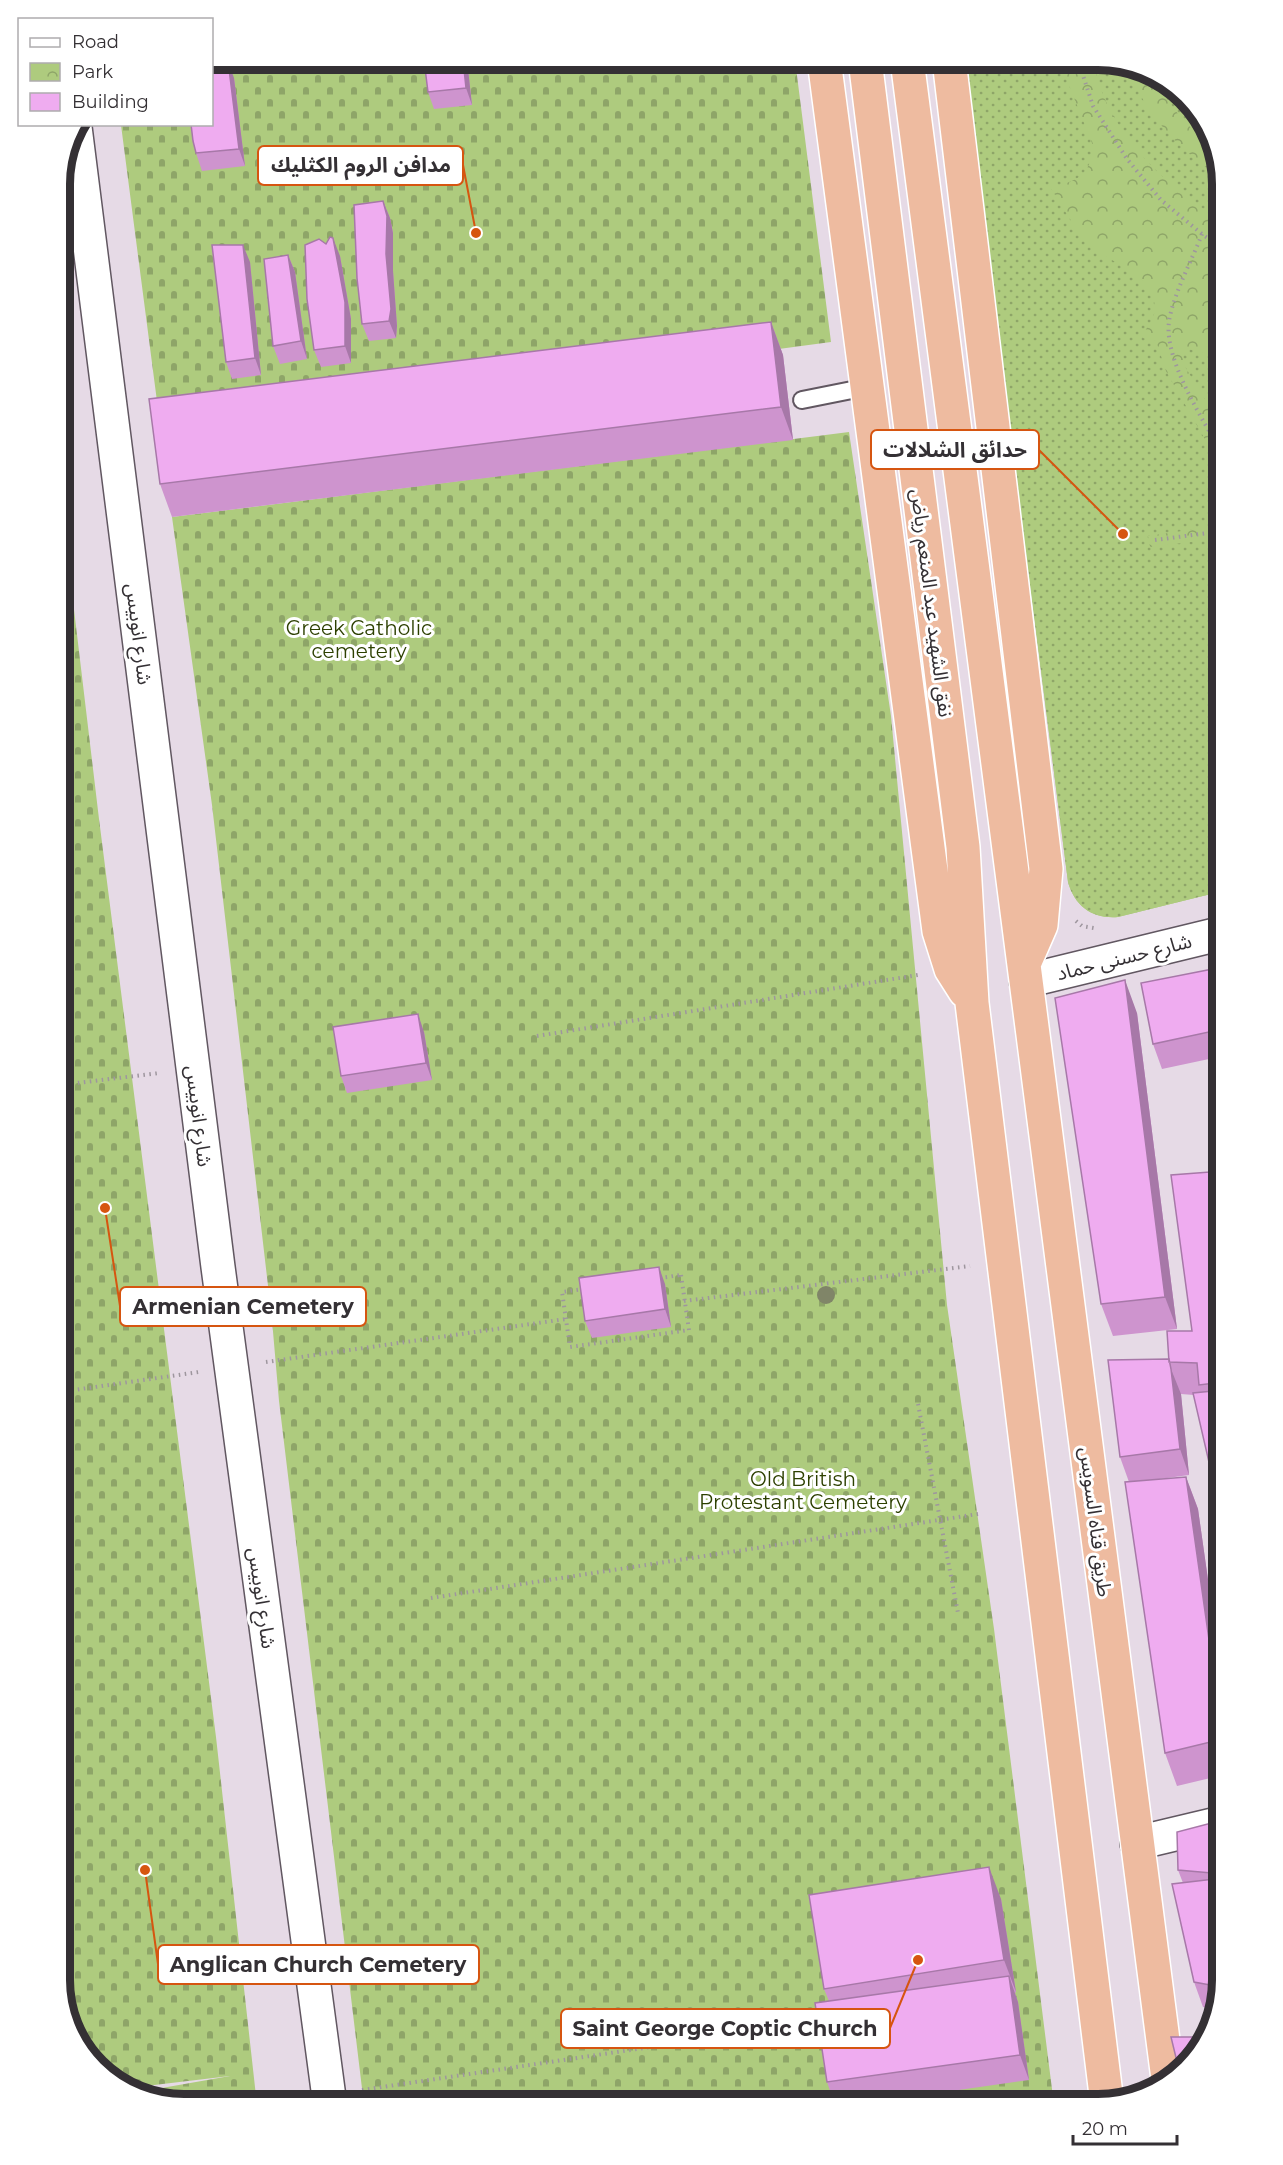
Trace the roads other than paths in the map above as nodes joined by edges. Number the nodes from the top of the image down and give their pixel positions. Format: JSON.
{"nodes":[{"id":1,"x":825,"y":71,"type":"edge"},
{"id":2,"x":866,"y":71,"type":"edge"},
{"id":3,"x":909,"y":71,"type":"edge"},
{"id":4,"x":950,"y":71,"type":"edge"},
{"id":5,"x":77,"y":147,"type":"edge"},
{"id":6,"x":867,"y":387,"type":"junction"},
{"id":7,"x":802,"y":400,"type":"dead end"},
{"id":8,"x":1212,"y":935,"type":"edge"},
{"id":9,"x":1025,"y":973,"type":"junction"},
{"id":10,"x":972,"y":1003,"type":"junction"},
{"id":11,"x":1212,"y":1826,"type":"edge"},
{"id":12,"x":1137,"y":1843,"type":"junction"},
{"id":13,"x":1167,"y":2071,"type":"edge"},
{"id":14,"x":329,"y":2094,"type":"edge"},
{"id":15,"x":1106,"y":2094,"type":"edge"}],
"edges":[{"from":1,"to":6,"type":"highway"},
{"from":2,"to":10,"type":"highway","name":"نفق الشهيد عبد المنعم رياض"},
{"from":3,"to":9,"type":"highway"},
{"from":4,"to":9,"type":"highway"},
{"from":5,"to":14,"type":"street","name":"شارع انوبيس"},
{"from":6,"to":7,"type":"lane"},
{"from":6,"to":10,"type":"highway"},
{"from":8,"to":9,"type":"street","name":"شارع حسنى حماد"},
{"from":9,"to":12,"type":"highway","name":"طريق قناه السويس"},
{"from":10,"to":15,"type":"highway"},
{"from":11,"to":12,"type":"street"},
{"from":12,"to":13,"type":"highway","name":"طريق قناه السويس"}]}
